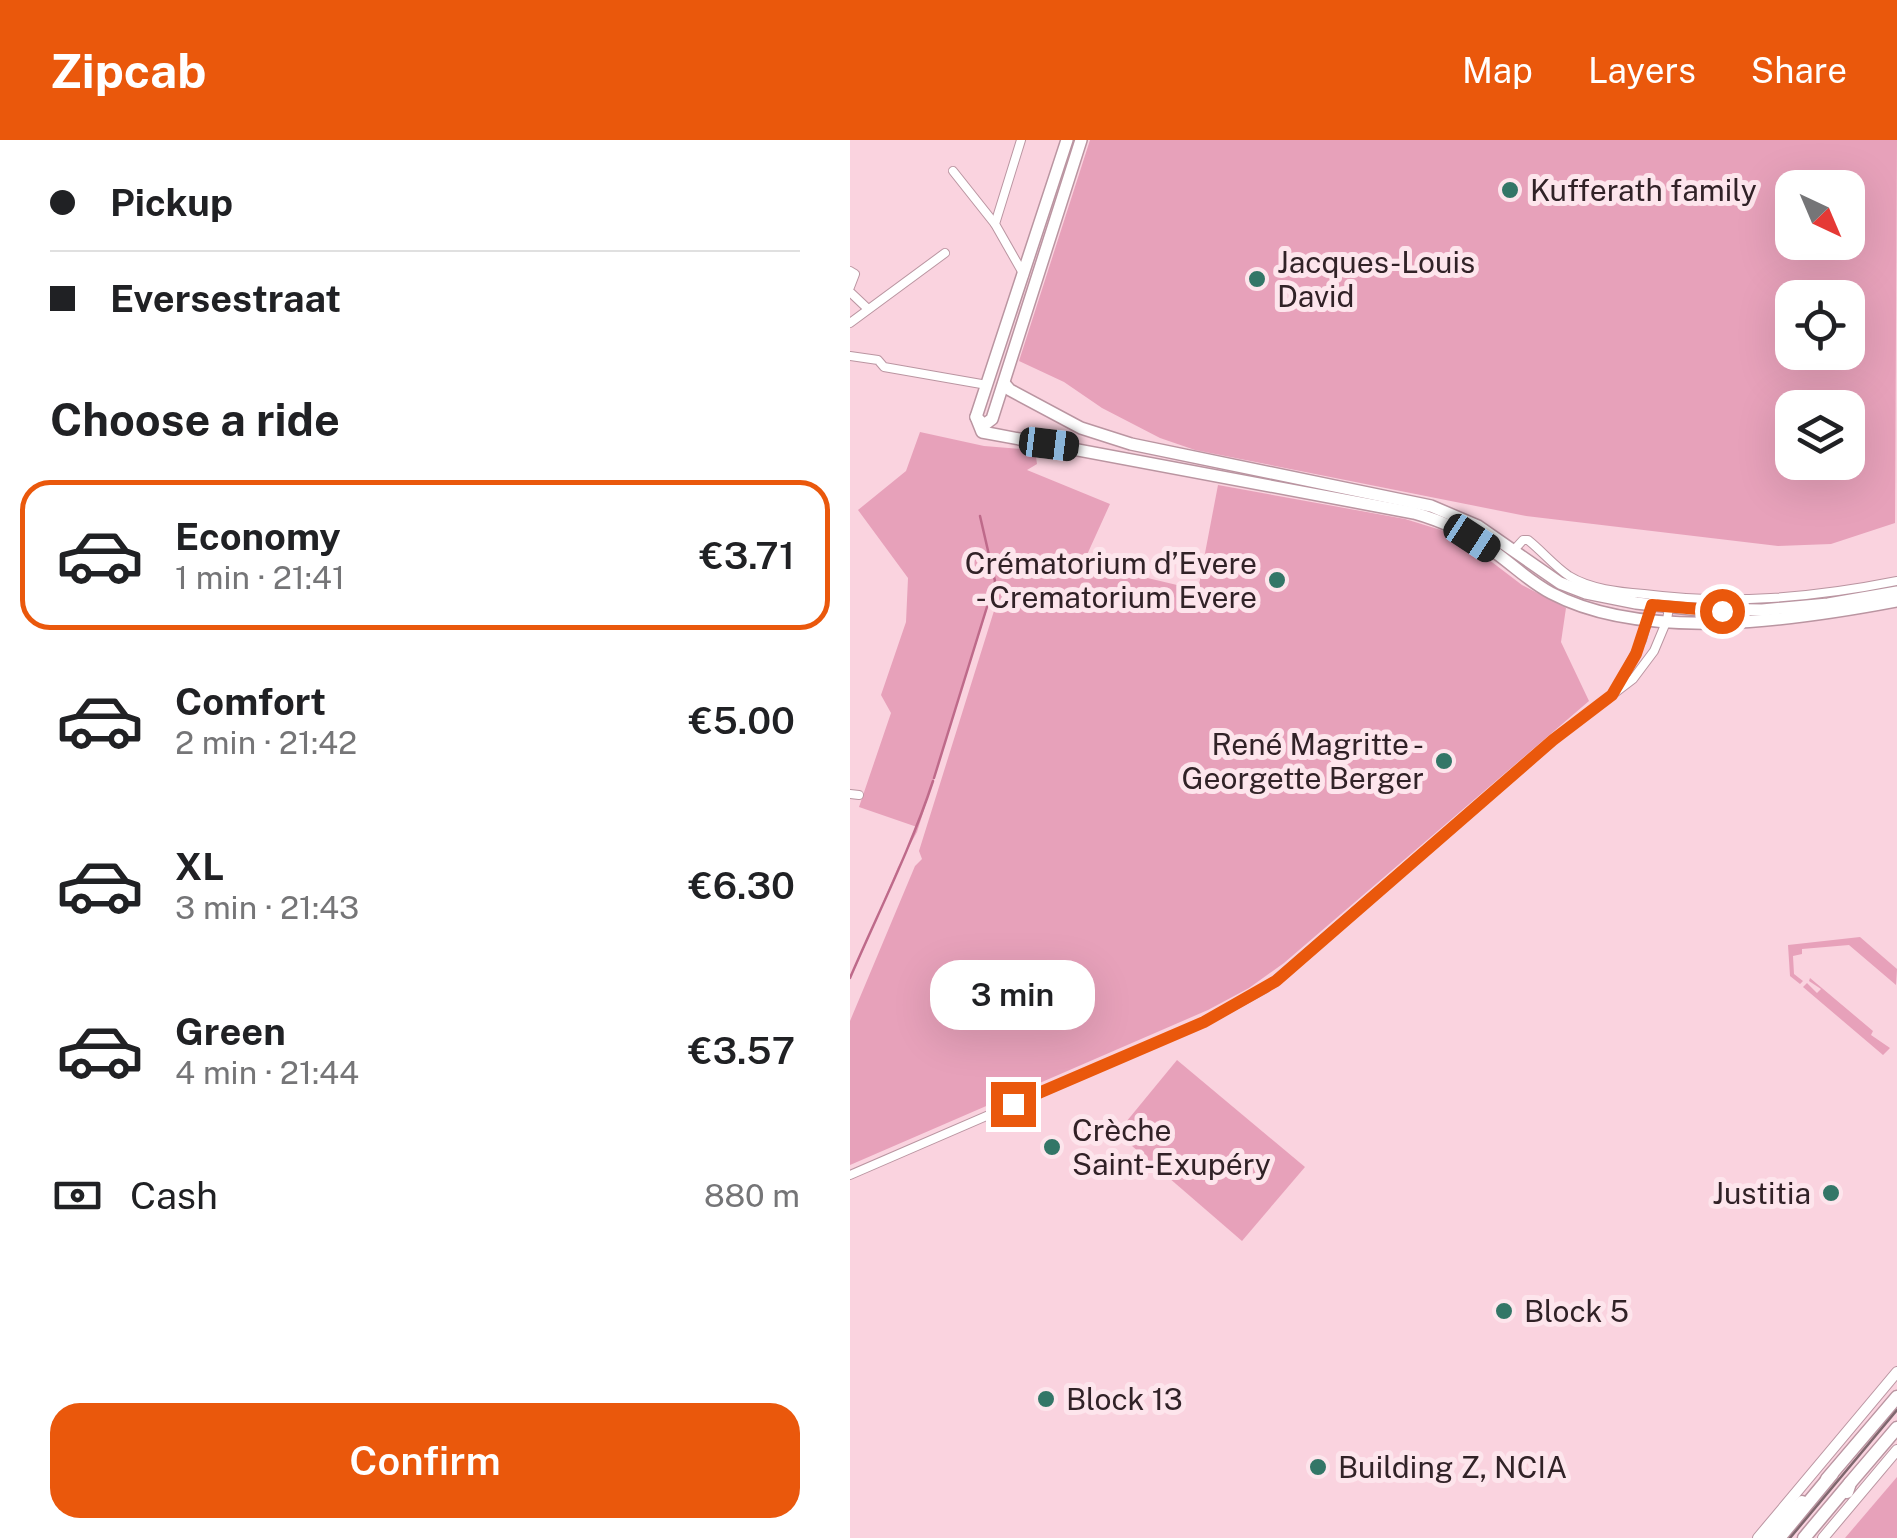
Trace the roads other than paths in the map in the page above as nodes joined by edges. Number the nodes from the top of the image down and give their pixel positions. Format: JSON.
{"nodes":[{"id":1,"x":1021,"y":140,"type":"edge"},
{"id":2,"x":1067,"y":140,"type":"edge"},
{"id":3,"x":1081,"y":140,"type":"edge"},
{"id":4,"x":953,"y":171,"type":"dead end"},
{"id":5,"x":995,"y":224,"type":"junction"},
{"id":6,"x":945,"y":253,"type":"dead end"},
{"id":7,"x":850,"y":271,"type":"edge"},
{"id":8,"x":1024,"y":275,"type":"junction"},
{"id":9,"x":1036,"y":282,"type":"junction"},
{"id":10,"x":850,"y":290,"type":"edge"},
{"id":11,"x":868,"y":309,"type":"junction"},
{"id":12,"x":850,"y":323,"type":"edge"},
{"id":13,"x":1006,"y":352,"type":"junction"},
{"id":14,"x":850,"y":356,"type":"edge"},
{"id":15,"x":1004,"y":383,"type":"junction"},
{"id":16,"x":986,"y":385,"type":"junction"},
{"id":17,"x":976,"y":417,"type":"junction"},
{"id":18,"x":1509,"y":556,"type":"junction"},
{"id":19,"x":1897,"y":581,"type":"edge"},
{"id":20,"x":1897,"y":592,"type":"edge"},
{"id":21,"x":1653,"y":600,"type":"junction"},
{"id":22,"x":1897,"y":601,"type":"edge"},
{"id":23,"x":1668,"y":614,"type":"junction"},
{"id":24,"x":1650,"y":619,"type":"junction"},
{"id":25,"x":1612,"y":695,"type":"junction"},
{"id":26,"x":850,"y":1175,"type":"edge"},
{"id":27,"x":1897,"y":1372,"type":"edge"},
{"id":28,"x":1897,"y":1397,"type":"edge"},
{"id":29,"x":1897,"y":1428,"type":"edge"},
{"id":30,"x":1897,"y":1450,"type":"edge"},
{"id":31,"x":1832,"y":1474,"type":"junction"},
{"id":32,"x":1850,"y":1483,"type":"junction"},
{"id":33,"x":1758,"y":1538,"type":"edge"},
{"id":34,"x":1768,"y":1538,"type":"edge"},
{"id":35,"x":1779,"y":1538,"type":"edge"},
{"id":36,"x":1804,"y":1538,"type":"edge"},
{"id":37,"x":1814,"y":1538,"type":"edge"},
{"id":38,"x":1823,"y":1538,"type":"edge"}],
"edges":[{"from":1,"to":5,"type":"street"},
{"from":2,"to":8,"type":"main road"},
{"from":3,"to":9,"type":"main road"},
{"from":4,"to":5,"type":"street"},
{"from":5,"to":8,"type":"street"},
{"from":6,"to":11,"type":"street"},
{"from":7,"to":10,"type":"street"},
{"from":8,"to":9,"type":"street"},
{"from":8,"to":13,"type":"main road"},
{"from":9,"to":13,"type":"main road"},
{"from":10,"to":11,"type":"street"},
{"from":11,"to":12,"type":"street"},
{"from":13,"to":15,"type":"main road"},
{"from":13,"to":16,"type":"main road"},
{"from":14,"to":16,"type":"street"},
{"from":15,"to":17,"type":"main road"},
{"from":15,"to":18,"type":"main road"},
{"from":16,"to":17,"type":"main road"},
{"from":17,"to":18,"type":"main road"},
{"from":18,"to":21,"type":"main road"},
{"from":18,"to":21,"type":"street"},
{"from":18,"to":24,"type":"main road"},
{"from":19,"to":21,"type":"street"},
{"from":20,"to":23,"type":"main road"},
{"from":21,"to":23,"type":"main road"},
{"from":21,"to":24,"type":"street"},
{"from":22,"to":23,"type":"main road"},
{"from":23,"to":24,"type":"main road"},
{"from":23,"to":25,"type":"street"},
{"from":24,"to":25,"type":"street"},
{"from":25,"to":26,"type":"street"},
{"from":27,"to":33,"type":"street"},
{"from":28,"to":31,"type":"main road"},
{"from":29,"to":32,"type":"main road"},
{"from":30,"to":38,"type":"street"},
{"from":31,"to":34,"type":"main road"},
{"from":31,"to":35,"type":"main road"},
{"from":32,"to":36,"type":"main road"},
{"from":32,"to":37,"type":"main road"}]}
